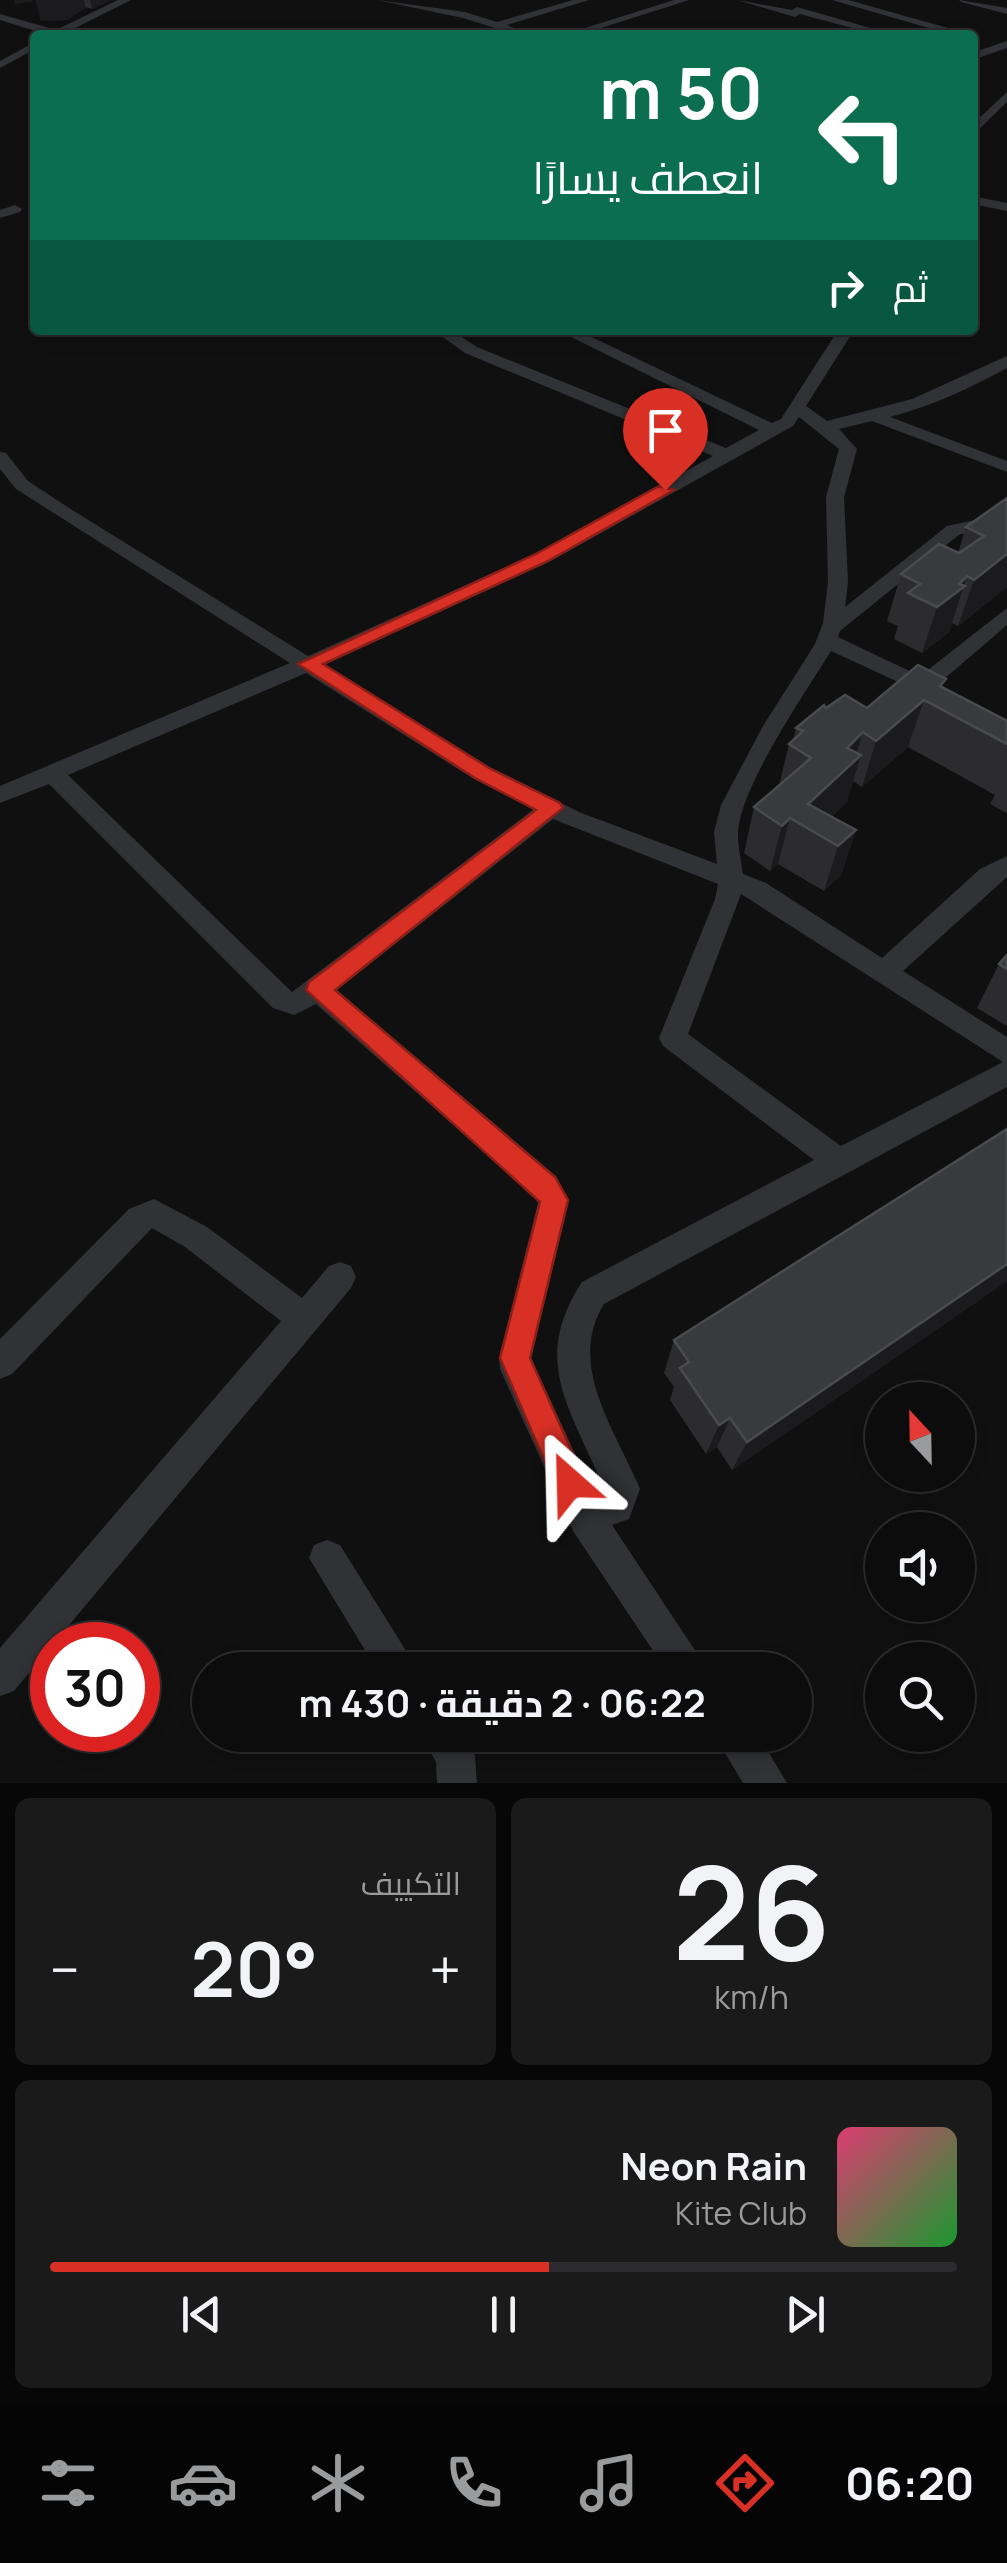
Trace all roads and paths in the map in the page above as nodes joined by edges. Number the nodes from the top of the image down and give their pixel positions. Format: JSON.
{"nodes":[{"id":1,"x":126,"y":0,"type":"edge"},
{"id":2,"x":382,"y":0,"type":"edge"},
{"id":3,"x":584,"y":0,"type":"edge"},
{"id":4,"x":684,"y":0,"type":"edge"},
{"id":5,"x":742,"y":0,"type":"edge"},
{"id":6,"x":807,"y":0,"type":"edge"},
{"id":7,"x":837,"y":0,"type":"edge"},
{"id":8,"x":964,"y":0,"type":"edge"},
{"id":9,"x":1007,"y":11,"type":"edge"},
{"id":10,"x":26,"y":13,"type":"dead end"},
{"id":11,"x":794,"y":16,"type":"junction"},
{"id":12,"x":0,"y":17,"type":"edge"},
{"id":13,"x":14,"y":20,"type":"junction"},
{"id":14,"x":497,"y":25,"type":"junction"},
{"id":15,"x":942,"y":29,"type":"joint"},
{"id":16,"x":43,"y":30,"type":"edge"},
{"id":17,"x":63,"y":30,"type":"edge"},
{"id":18,"x":512,"y":30,"type":"edge"},
{"id":19,"x":585,"y":30,"type":"edge"},
{"id":20,"x":865,"y":30,"type":"edge"},
{"id":21,"x":946,"y":30,"type":"edge"},
{"id":22,"x":978,"y":38,"type":"edge"},
{"id":23,"x":1006,"y":44,"type":"edge"},
{"id":24,"x":30,"y":48,"type":"edge"},
{"id":25,"x":978,"y":56,"type":"edge"},
{"id":26,"x":0,"y":65,"type":"edge"},
{"id":27,"x":1007,"y":95,"type":"edge"},
{"id":28,"x":978,"y":126,"type":"edge"},
{"id":29,"x":978,"y":201,"type":"edge"},
{"id":30,"x":1007,"y":207,"type":"edge"},
{"id":31,"x":15,"y":209,"type":"dead end"},
{"id":32,"x":0,"y":214,"type":"edge"},
{"id":33,"x":448,"y":335,"type":"edge"},
{"id":34,"x":577,"y":335,"type":"edge"},
{"id":35,"x":843,"y":335,"type":"edge"},
{"id":36,"x":1007,"y":361,"type":"edge"},
{"id":37,"x":876,"y":417,"type":"junction"},
{"id":38,"x":785,"y":420,"type":"junction"},
{"id":39,"x":818,"y":426,"type":"junction"},
{"id":40,"x":727,"y":455,"type":"junction"},
{"id":41,"x":0,"y":457,"type":"edge"},
{"id":42,"x":1007,"y":467,"type":"edge"},
{"id":43,"x":1007,"y":530,"type":"edge"},
{"id":44,"x":1007,"y":614,"type":"edge"},
{"id":45,"x":828,"y":634,"type":"junction"},
{"id":46,"x":308,"y":664,"type":"junction"},
{"id":47,"x":52,"y":772,"type":"junction"},
{"id":48,"x":0,"y":794,"type":"edge"},
{"id":49,"x":552,"y":808,"type":"junction"},
{"id":50,"x":1007,"y":865,"type":"edge"},
{"id":51,"x":731,"y":879,"type":"junction"},
{"id":52,"x":882,"y":974,"type":"junction"},
{"id":53,"x":318,"y":990,"type":"junction"},
{"id":54,"x":1007,"y":1052,"type":"edge"},
{"id":55,"x":1007,"y":1073,"type":"edge"},
{"id":56,"x":839,"y":1162,"type":"junction"},
{"id":57,"x":340,"y":1277,"type":"dead end"},
{"id":58,"x":304,"y":1319,"type":"junction"},
{"id":59,"x":0,"y":1362,"type":"edge"},
{"id":60,"x":586,"y":1518,"type":"junction"},
{"id":61,"x":327,"y":1558,"type":"dead end"},
{"id":62,"x":387,"y":1652,"type":"edge"},
{"id":63,"x":678,"y":1652,"type":"edge"},
{"id":64,"x":0,"y":1678,"type":"edge"},
{"id":65,"x":452,"y":1752,"type":"edge"},
{"id":66,"x":746,"y":1752,"type":"edge"},
{"id":67,"x":457,"y":1783,"type":"edge"},
{"id":68,"x":767,"y":1783,"type":"edge"}],
"edges":[{"from":1,"to":17,"type":"street"},
{"from":2,"to":14,"type":"street"},
{"from":3,"to":14,"type":"street"},
{"from":4,"to":19,"type":"street"},
{"from":5,"to":11,"type":"street"},
{"from":6,"to":11,"type":"street"},
{"from":7,"to":15,"type":"street"},
{"from":8,"to":9,"type":"street"},
{"from":10,"to":13,"type":"street"},
{"from":11,"to":20,"type":"street"},
{"from":12,"to":13,"type":"street"},
{"from":13,"to":16,"type":"street"},
{"from":14,"to":18,"type":"street"},
{"from":15,"to":21,"type":"street"},
{"from":22,"to":23,"type":"street"},
{"from":23,"to":25,"type":"street"},
{"from":24,"to":26,"type":"street"},
{"from":27,"to":28,"type":"street"},
{"from":29,"to":30,"type":"street"},
{"from":31,"to":32,"type":"street"},
{"from":33,"to":40,"type":"street"},
{"from":34,"to":38,"type":"street"},
{"from":35,"to":38,"type":"street"},
{"from":36,"to":37,"type":"street"},
{"from":37,"to":39,"type":"street"},
{"from":37,"to":42,"type":"street"},
{"from":38,"to":39,"type":"street"},
{"from":38,"to":40,"type":"street"},
{"from":39,"to":45,"type":"street"},
{"from":40,"to":46,"type":"street"},
{"from":41,"to":46,"type":"street"},
{"from":43,"to":45,"type":"street"},
{"from":44,"to":45,"type":"street"},
{"from":45,"to":51,"type":"street"},
{"from":46,"to":47,"type":"street"},
{"from":46,"to":49,"type":"street"},
{"from":47,"to":48,"type":"street"},
{"from":47,"to":53,"type":"street"},
{"from":49,"to":51,"type":"street"},
{"from":49,"to":53,"type":"street"},
{"from":50,"to":52,"type":"street"},
{"from":51,"to":52,"type":"street"},
{"from":51,"to":56,"type":"street"},
{"from":52,"to":54,"type":"street"},
{"from":53,"to":60,"type":"street"},
{"from":55,"to":56,"type":"street"},
{"from":56,"to":60,"type":"street"},
{"from":57,"to":58,"type":"street"},
{"from":58,"to":59,"type":"street"},
{"from":58,"to":64,"type":"street"},
{"from":60,"to":63,"type":"street"},
{"from":61,"to":62,"type":"street"},
{"from":65,"to":67,"type":"street"},
{"from":66,"to":68,"type":"street"}]}
